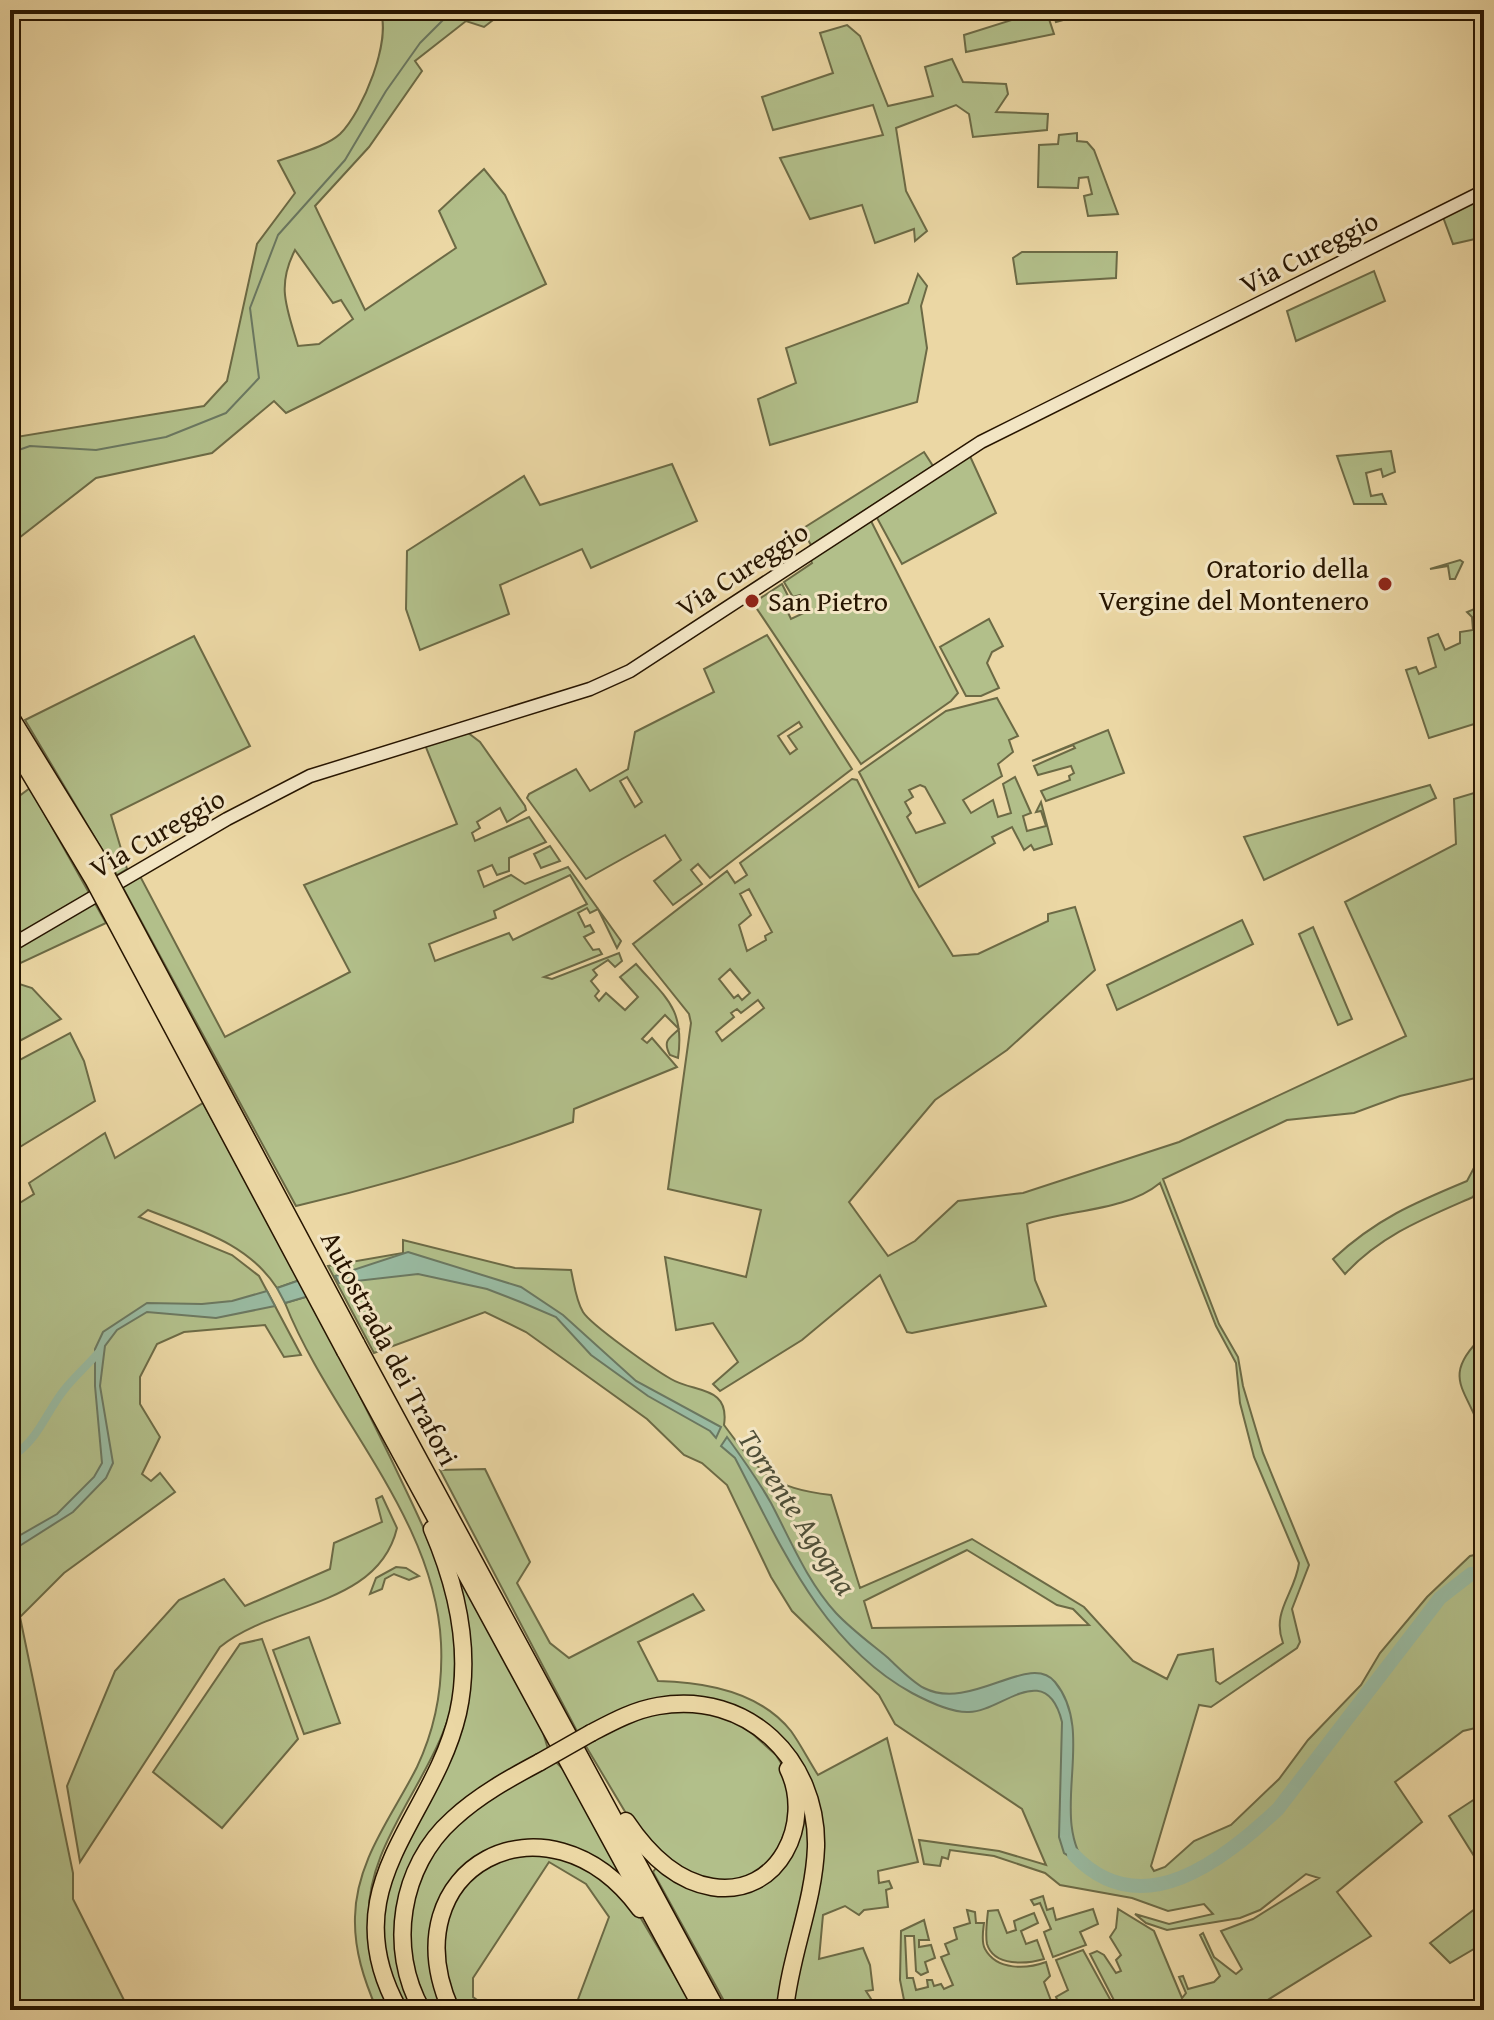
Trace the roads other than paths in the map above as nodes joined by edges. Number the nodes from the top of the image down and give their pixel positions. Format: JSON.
{"nodes":[{"id":1,"x":1484,"y":191,"type":"edge"},
{"id":2,"x":10,"y":716,"type":"edge"},
{"id":3,"x":10,"y":740,"type":"edge"},
{"id":4,"x":10,"y":946,"type":"edge"},
{"id":5,"x":350,"y":1347,"type":"junction"},
{"id":6,"x":723,"y":1710,"type":"junction"},
{"id":7,"x":577,"y":1749,"type":"junction"},
{"id":8,"x":399,"y":2010,"type":"edge"},
{"id":9,"x":422,"y":2010,"type":"edge"},
{"id":10,"x":451,"y":2010,"type":"edge"},
{"id":11,"x":701,"y":2010,"type":"edge"},
{"id":12,"x":717,"y":2010,"type":"edge"},
{"id":13,"x":785,"y":2010,"type":"edge"}],
"edges":[{"from":1,"to":4,"type":"main road","name":"Via Cureggio"},
{"from":2,"to":5,"type":"highway","name":"Autostrada dei Trafori","bridge":true},
{"from":3,"to":5,"type":"highway","name":"Autostrada dei Trafori","bridge":true},
{"from":5,"to":7,"type":"highway","name":"Autostrada dei Trafori"},
{"from":5,"to":8,"type":"highway"},
{"from":5,"to":11,"type":"highway","name":"Autostrada dei Trafori"},
{"from":6,"to":7,"type":"highway"},
{"from":6,"to":9,"type":"highway","bridge":true},
{"from":6,"to":13,"type":"highway"},
{"from":7,"to":12,"type":"highway","name":"Autostrada dei Trafori"},
{"from":10,"to":11,"type":"highway"}]}
